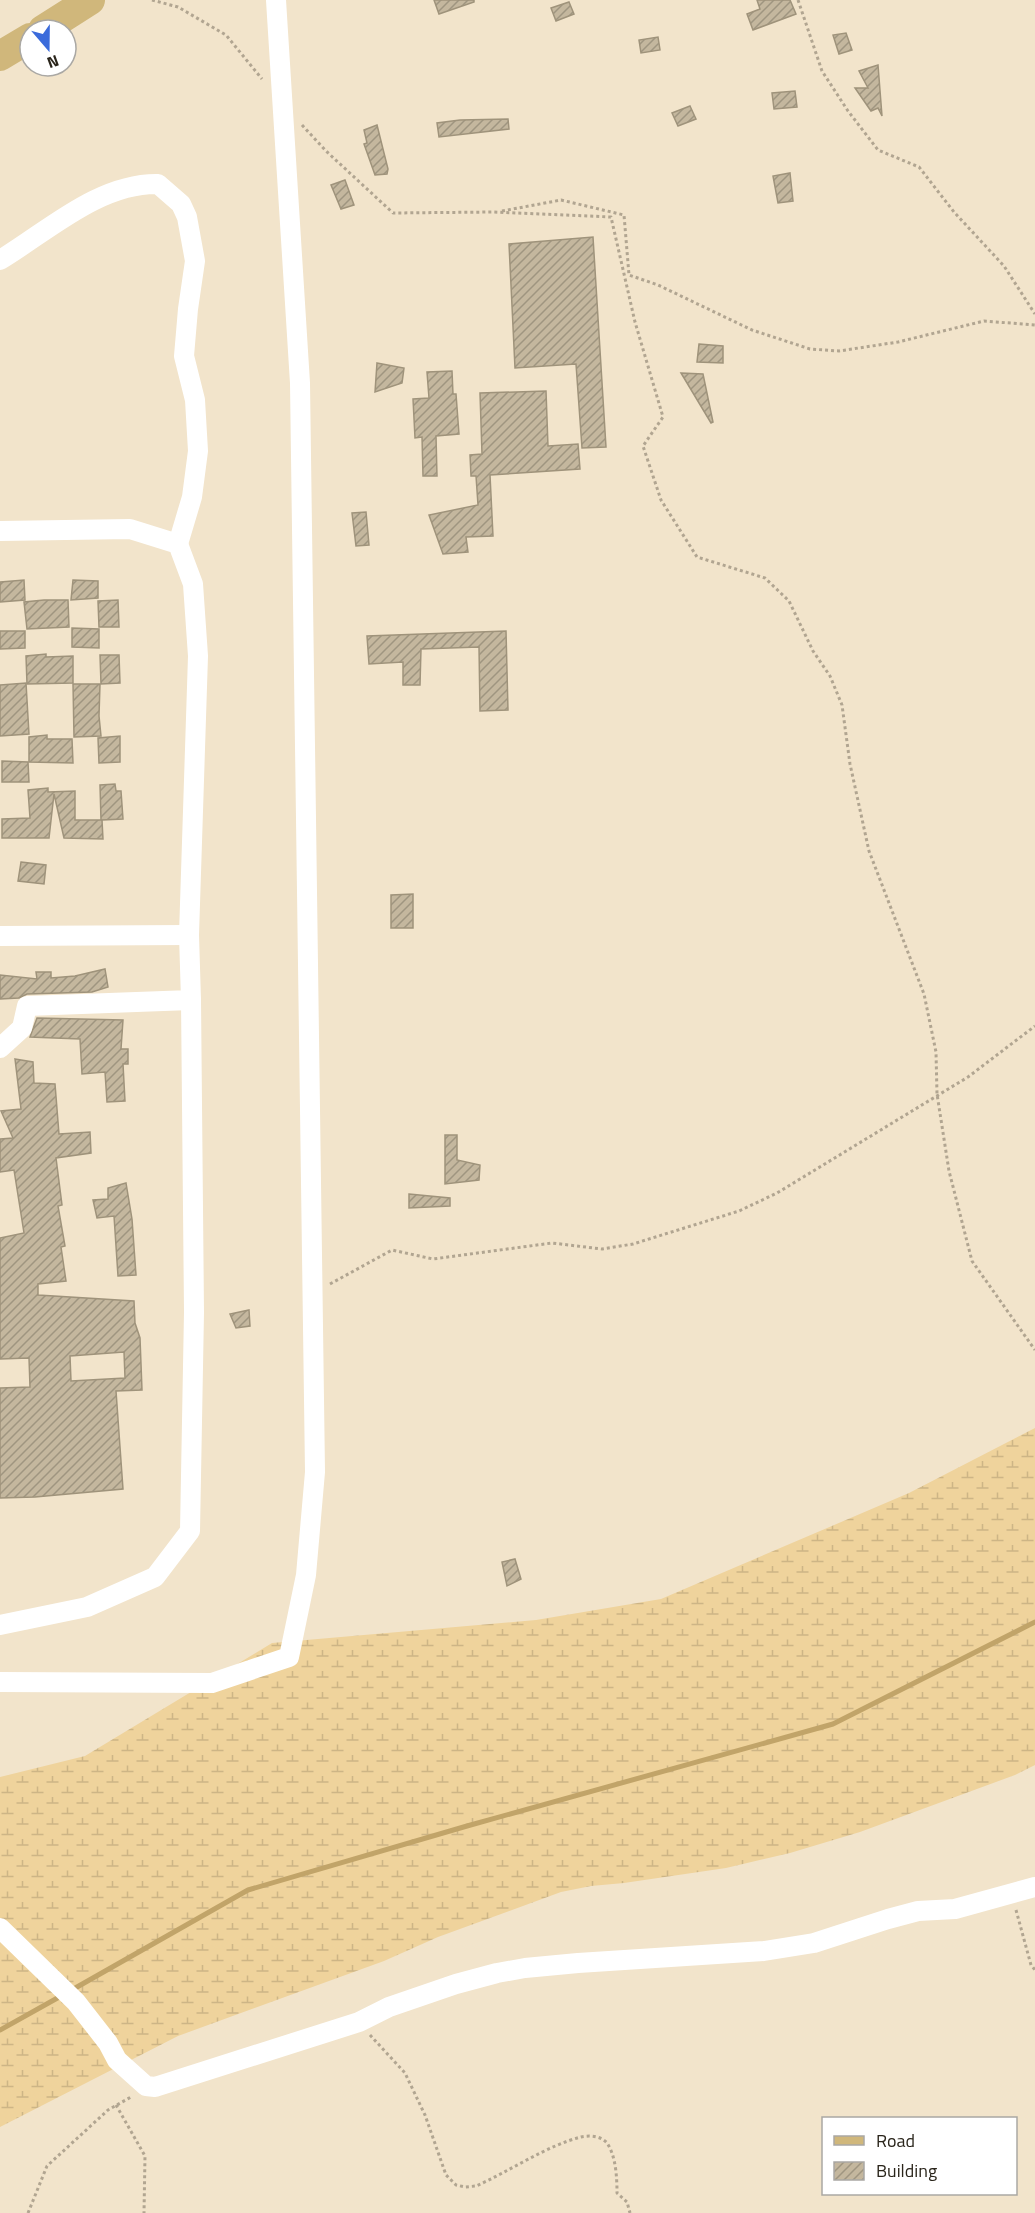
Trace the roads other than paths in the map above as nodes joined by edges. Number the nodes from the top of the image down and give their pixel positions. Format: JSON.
{"nodes":[{"id":1,"x":90,"y":0,"type":"edge"},
{"id":2,"x":276,"y":0,"type":"edge"},
{"id":3,"x":62,"y":18,"type":"edge"},
{"id":4,"x":18,"y":45,"type":"edge"},
{"id":5,"x":0,"y":56,"type":"edge"},
{"id":6,"x":0,"y":260,"type":"edge"},
{"id":7,"x":0,"y":531,"type":"edge"},
{"id":8,"x":178,"y":544,"type":"junction"},
{"id":9,"x":189,"y":935,"type":"junction"},
{"id":10,"x":0,"y":936,"type":"edge"},
{"id":11,"x":191,"y":1000,"type":"junction"},
{"id":12,"x":0,"y":1048,"type":"edge"},
{"id":13,"x":0,"y":1625,"type":"edge"},
{"id":14,"x":0,"y":1682,"type":"edge"},
{"id":15,"x":1035,"y":1887,"type":"edge"},
{"id":16,"x":0,"y":1928,"type":"edge"}],
"edges":[{"from":1,"to":3,"type":"main road"},
{"from":2,"to":14,"type":"street"},
{"from":4,"to":5,"type":"main road"},
{"from":6,"to":8,"type":"street"},
{"from":7,"to":8,"type":"street"},
{"from":8,"to":9,"type":"street"},
{"from":9,"to":10,"type":"street"},
{"from":9,"to":11,"type":"street"},
{"from":11,"to":12,"type":"street"},
{"from":11,"to":13,"type":"street"},
{"from":15,"to":16,"type":"street"}]}
